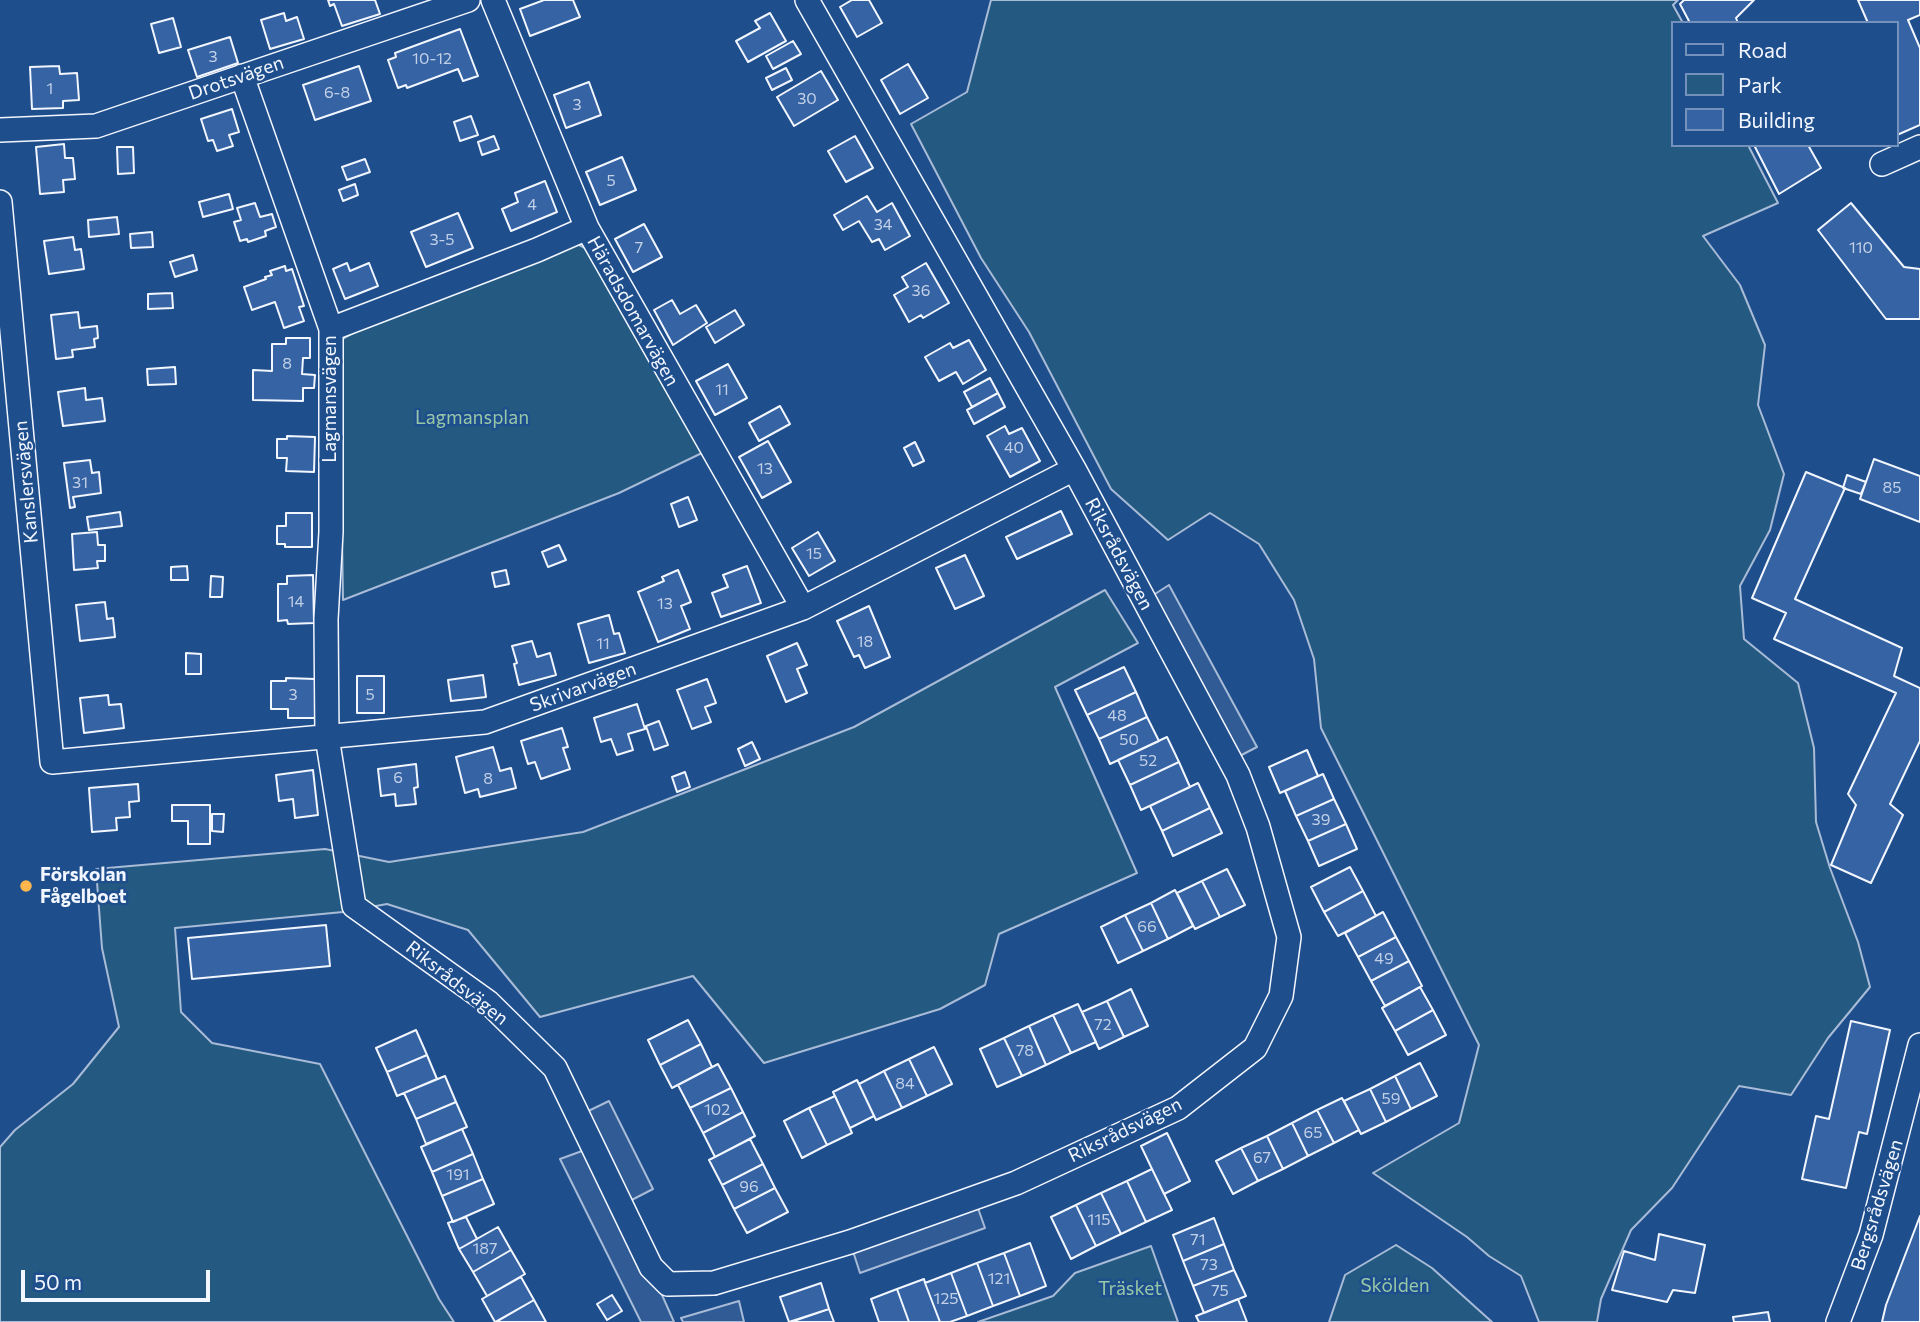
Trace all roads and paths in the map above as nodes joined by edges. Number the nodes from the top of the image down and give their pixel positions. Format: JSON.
{"nodes":[{"id":1,"x":468,"y":0,"type":"edge"},
{"id":2,"x":493,"y":0,"type":"edge"},
{"id":3,"x":807,"y":0,"type":"edge"},
{"id":4,"x":242,"y":76,"type":"junction"},
{"id":5,"x":0,"y":131,"type":"edge"},
{"id":6,"x":1920,"y":147,"type":"edge"},
{"id":7,"x":1882,"y":164,"type":"dead end"},
{"id":8,"x":0,"y":202,"type":"edge"},
{"id":9,"x":587,"y":228,"type":"junction"},
{"id":10,"x":331,"y":329,"type":"junction"},
{"id":11,"x":1074,"y":469,"type":"junction"},
{"id":12,"x":803,"y":608,"type":"junction"},
{"id":13,"x":327,"y":737,"type":"junction"},
{"id":14,"x":52,"y":762,"type":"joint"},
{"id":15,"x":1920,"y":1045,"type":"edge"},
{"id":16,"x":1838,"y":1322,"type":"edge"}],
"edges":[{"from":1,"to":4,"type":"street","name":"Drotsvägen"},
{"from":2,"to":9,"type":"street","name":"Häradsdomarvägen"},
{"from":3,"to":11,"type":"street","name":"Riksrådsvägen"},
{"from":4,"to":5,"type":"street","name":"Drotsvägen"},
{"from":4,"to":10,"type":"street","name":"Lagmansvägen"},
{"from":6,"to":7,"type":"street"},
{"from":8,"to":14,"type":"street","name":"Kanslersvägen"},
{"from":9,"to":10,"type":"street"},
{"from":9,"to":12,"type":"street","name":"Häradsdomarvägen"},
{"from":10,"to":13,"type":"street","name":"Lagmansvägen"},
{"from":11,"to":12,"type":"street","name":"Skrivarvägen"},
{"from":11,"to":13,"type":"street","name":"Riksrådsvägen"},
{"from":12,"to":13,"type":"street","name":"Skrivarvägen"},
{"from":13,"to":14,"type":"street","name":"Skrivarvägen"},
{"from":15,"to":16,"type":"street","name":"Bergsrådsvägen"}]}
